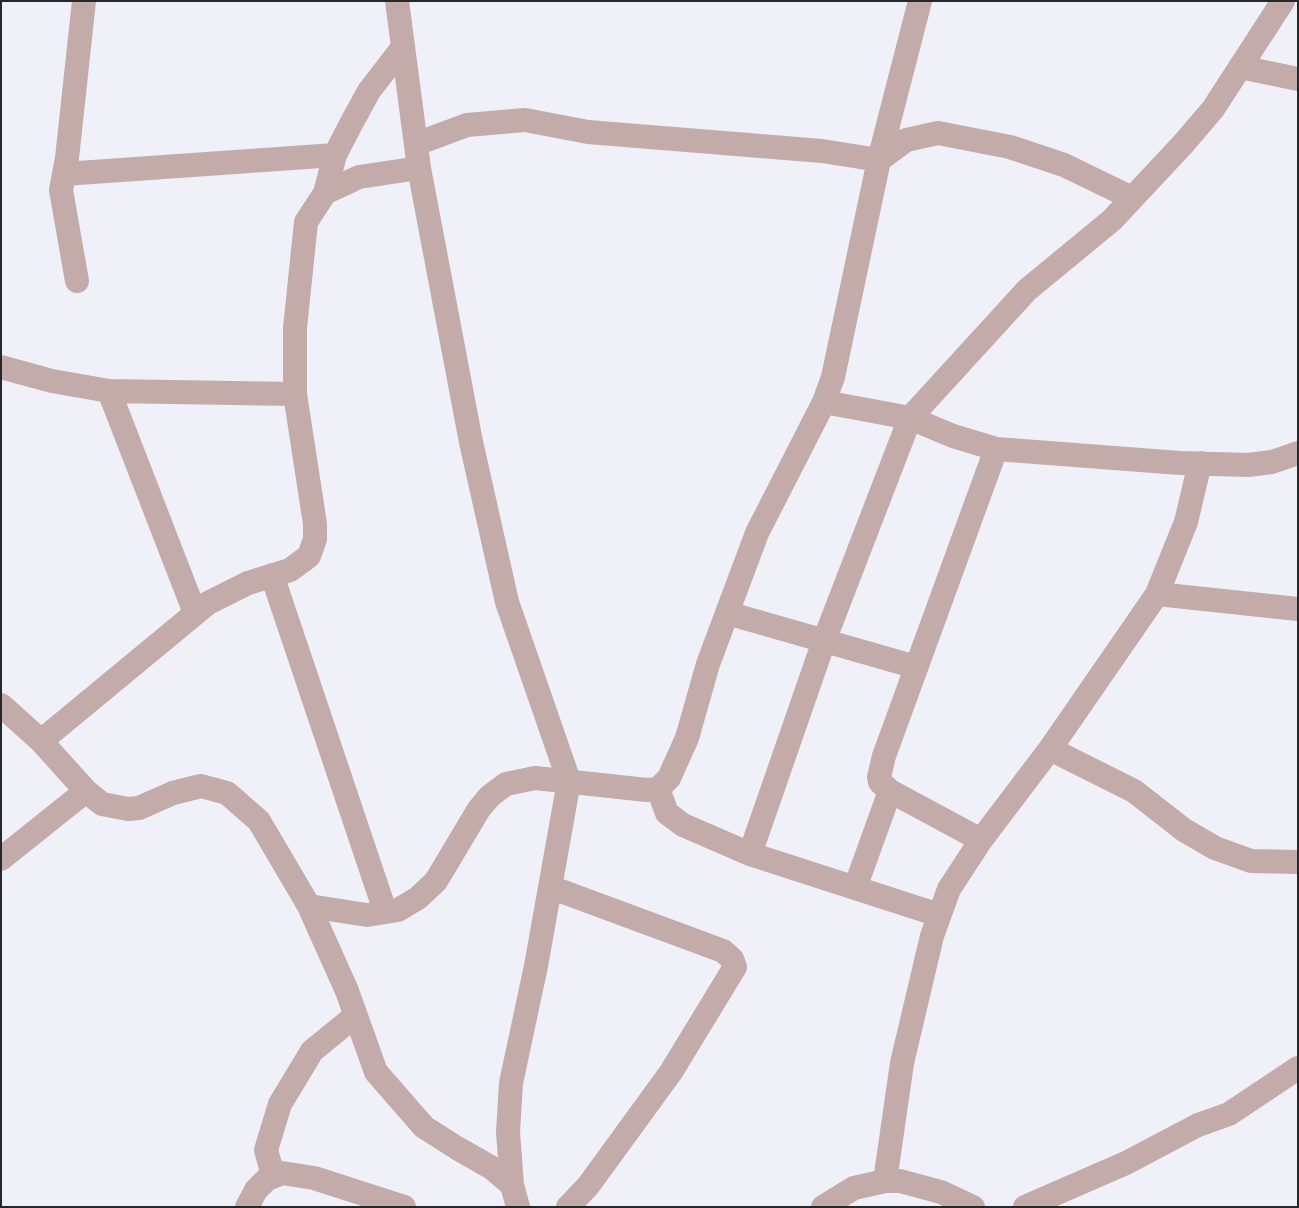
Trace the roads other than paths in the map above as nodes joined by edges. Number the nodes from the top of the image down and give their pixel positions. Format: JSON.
{"nodes":[{"id":1,"x":84,"y":1,"type":"edge"},
{"id":2,"x":397,"y":1,"type":"edge"},
{"id":3,"x":920,"y":1,"type":"edge"},
{"id":4,"x":1277,"y":5,"type":"edge"},
{"id":5,"x":403,"y":47,"type":"junction"},
{"id":6,"x":1240,"y":67,"type":"junction"},
{"id":7,"x":1298,"y":79,"type":"edge"},
{"id":8,"x":416,"y":144,"type":"junction"},
{"id":9,"x":336,"y":155,"type":"junction"},
{"id":10,"x":879,"y":160,"type":"junction"},
{"id":11,"x":419,"y":168,"type":"junction"},
{"id":12,"x":64,"y":174,"type":"junction"},
{"id":13,"x":326,"y":193,"type":"junction"},
{"id":14,"x":1132,"y":198,"type":"junction"},
{"id":15,"x":78,"y":281,"type":"dead end"},
{"id":16,"x":1,"y":367,"type":"edge"},
{"id":17,"x":109,"y":392,"type":"junction"},
{"id":18,"x":296,"y":394,"type":"junction"},
{"id":19,"x":824,"y":402,"type":"junction"},
{"id":20,"x":910,"y":418,"type":"junction"},
{"id":21,"x":996,"y":449,"type":"junction"},
{"id":22,"x":1298,"y":453,"type":"edge"},
{"id":23,"x":1200,"y":463,"type":"junction"},
{"id":24,"x":272,"y":575,"type":"junction"},
{"id":25,"x":1157,"y":594,"type":"junction"},
{"id":26,"x":1298,"y":609,"type":"edge"},
{"id":27,"x":195,"y":613,"type":"junction"},
{"id":28,"x":727,"y":613,"type":"junction"},
{"id":29,"x":824,"y":641,"type":"junction"},
{"id":30,"x":916,"y":667,"type":"junction"},
{"id":31,"x":1,"y":705,"type":"edge"},
{"id":32,"x":41,"y":741,"type":"junction"},
{"id":33,"x":1050,"y":749,"type":"junction"},
{"id":34,"x":569,"y":781,"type":"junction"},
{"id":35,"x":658,"y":789,"type":"junction"},
{"id":36,"x":86,"y":791,"type":"junction"},
{"id":37,"x":890,"y":791,"type":"junction"},
{"id":38,"x":981,"y":840,"type":"junction"},
{"id":39,"x":750,"y":854,"type":"junction"},
{"id":40,"x":1,"y":859,"type":"edge"},
{"id":41,"x":1298,"y":862,"type":"edge"},
{"id":42,"x":550,"y":887,"type":"junction"},
{"id":43,"x":855,"y":888,"type":"junction"},
{"id":44,"x":309,"y":906,"type":"junction"},
{"id":45,"x":385,"y":911,"type":"junction"},
{"id":46,"x":939,"y":915,"type":"junction"},
{"id":47,"x":356,"y":1016,"type":"junction"},
{"id":48,"x":1298,"y":1068,"type":"edge"},
{"id":49,"x":273,"y":1175,"type":"junction"},
{"id":50,"x":885,"y":1181,"type":"junction"},
{"id":51,"x":515,"y":1196,"type":"edge"},
{"id":52,"x":247,"y":1207,"type":"edge"},
{"id":53,"x":404,"y":1207,"type":"edge"},
{"id":54,"x":568,"y":1207,"type":"edge"},
{"id":55,"x":822,"y":1207,"type":"edge"},
{"id":56,"x":973,"y":1207,"type":"edge"},
{"id":57,"x":1025,"y":1207,"type":"edge"}],
"edges":[{"from":1,"to":12,"type":"street"},
{"from":2,"to":5,"type":"street"},
{"from":3,"to":10,"type":"street"},
{"from":4,"to":6,"type":"street"},
{"from":5,"to":8,"type":"street"},
{"from":5,"to":9,"type":"street"},
{"from":6,"to":7,"type":"street"},
{"from":6,"to":14,"type":"street"},
{"from":8,"to":10,"type":"street"},
{"from":8,"to":11,"type":"street"},
{"from":9,"to":12,"type":"street"},
{"from":9,"to":13,"type":"street"},
{"from":10,"to":14,"type":"street"},
{"from":10,"to":19,"type":"street"},
{"from":11,"to":13,"type":"street"},
{"from":11,"to":34,"type":"street"},
{"from":12,"to":15,"type":"street"},
{"from":13,"to":18,"type":"street"},
{"from":14,"to":20,"type":"street"},
{"from":16,"to":17,"type":"street"},
{"from":17,"to":18,"type":"street"},
{"from":17,"to":27,"type":"street"},
{"from":18,"to":24,"type":"street"},
{"from":19,"to":20,"type":"street"},
{"from":19,"to":28,"type":"street"},
{"from":20,"to":21,"type":"street"},
{"from":20,"to":29,"type":"street"},
{"from":21,"to":23,"type":"street"},
{"from":21,"to":30,"type":"street"},
{"from":22,"to":23,"type":"street"},
{"from":23,"to":25,"type":"street"},
{"from":24,"to":27,"type":"street"},
{"from":24,"to":45,"type":"street"},
{"from":25,"to":26,"type":"street"},
{"from":25,"to":33,"type":"street"},
{"from":27,"to":32,"type":"street"},
{"from":28,"to":29,"type":"street"},
{"from":28,"to":35,"type":"street"},
{"from":29,"to":30,"type":"street"},
{"from":29,"to":39,"type":"street"},
{"from":30,"to":37,"type":"street"},
{"from":31,"to":32,"type":"street"},
{"from":32,"to":36,"type":"street"},
{"from":33,"to":38,"type":"street"},
{"from":33,"to":41,"type":"street"},
{"from":34,"to":35,"type":"street"},
{"from":34,"to":42,"type":"street"},
{"from":34,"to":45,"type":"street"},
{"from":35,"to":39,"type":"street"},
{"from":36,"to":40,"type":"street"},
{"from":36,"to":44,"type":"street"},
{"from":37,"to":38,"type":"street"},
{"from":37,"to":43,"type":"street"},
{"from":38,"to":46,"type":"street"},
{"from":39,"to":43,"type":"street"},
{"from":42,"to":51,"type":"street"},
{"from":42,"to":54,"type":"street"},
{"from":43,"to":46,"type":"street"},
{"from":44,"to":45,"type":"street"},
{"from":44,"to":47,"type":"street"},
{"from":46,"to":50,"type":"street"},
{"from":47,"to":49,"type":"street"},
{"from":47,"to":51,"type":"street"},
{"from":48,"to":57,"type":"street"},
{"from":49,"to":52,"type":"street"},
{"from":49,"to":53,"type":"street"},
{"from":50,"to":55,"type":"street"},
{"from":50,"to":56,"type":"street"}]}
